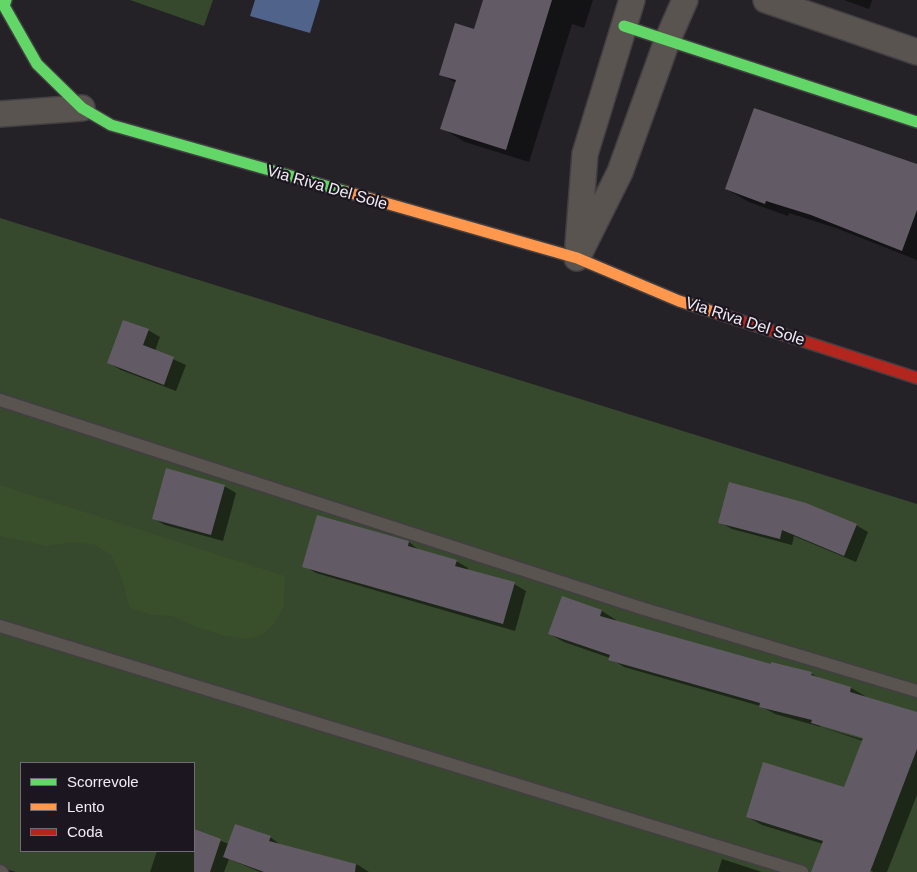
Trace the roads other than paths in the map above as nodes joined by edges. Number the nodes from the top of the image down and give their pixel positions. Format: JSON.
{"nodes":[{"id":1,"x":632,"y":0,"type":"edge"},
{"id":2,"x":685,"y":0,"type":"edge"},
{"id":3,"x":766,"y":0,"type":"edge"},
{"id":4,"x":3,"y":10,"type":"edge"},
{"id":5,"x":624,"y":26,"type":"junction"},
{"id":6,"x":667,"y":41,"type":"junction"},
{"id":7,"x":917,"y":52,"type":"edge"},
{"id":8,"x":82,"y":108,"type":"junction"},
{"id":9,"x":0,"y":114,"type":"edge"},
{"id":10,"x":917,"y":122,"type":"edge"},
{"id":11,"x":576,"y":258,"type":"junction"},
{"id":12,"x":917,"y":378,"type":"edge"},
{"id":13,"x":0,"y":400,"type":"edge"},
{"id":14,"x":0,"y":626,"type":"edge"},
{"id":15,"x":917,"y":691,"type":"edge"},
{"id":16,"x":802,"y":872,"type":"edge"}],
"edges":[{"from":1,"to":5,"type":"street"},
{"from":2,"to":6,"type":"street"},
{"from":3,"to":7,"type":"street"},
{"from":4,"to":8,"type":"street","name":"Via Riva Del Sole"},
{"from":5,"to":6,"type":"street"},
{"from":5,"to":11,"type":"street"},
{"from":6,"to":10,"type":"street"},
{"from":6,"to":11,"type":"street"},
{"from":8,"to":9,"type":"street"},
{"from":8,"to":11,"type":"street","name":"Via Riva Del Sole"},
{"from":11,"to":12,"type":"street","name":"Via Riva Del Sole"},
{"from":13,"to":15,"type":"lane"},
{"from":14,"to":16,"type":"lane"}]}
